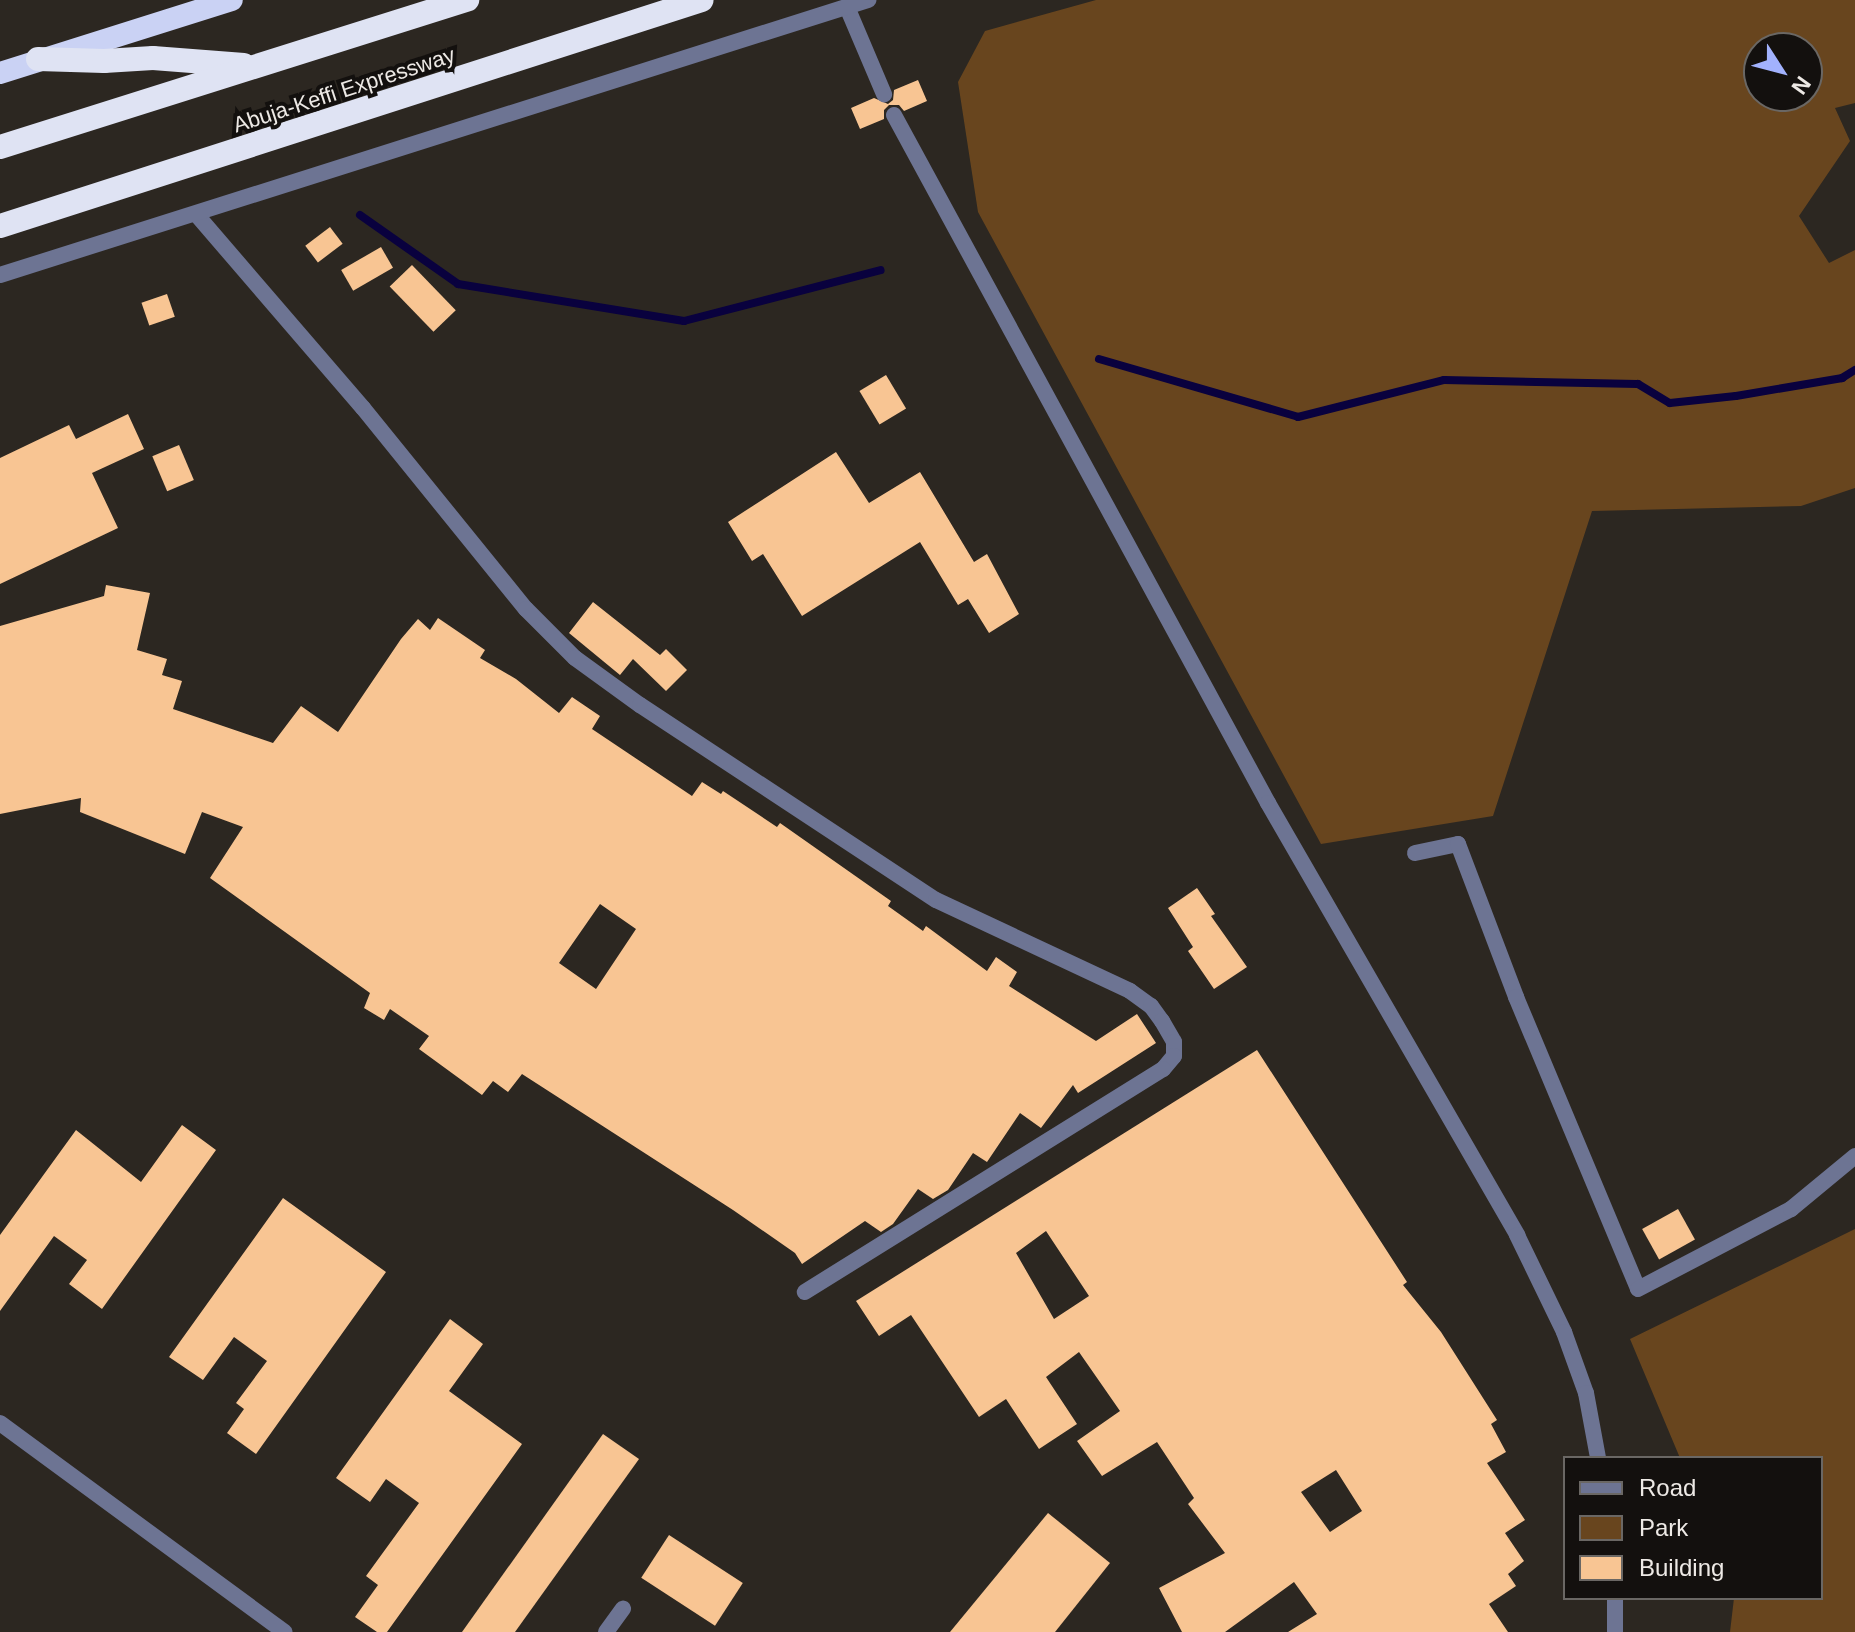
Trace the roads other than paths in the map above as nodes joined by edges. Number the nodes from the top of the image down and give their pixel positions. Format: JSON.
{"nodes":[{"id":1,"x":232,"y":0,"type":"edge"},
{"id":2,"x":467,"y":0,"type":"edge"},
{"id":3,"x":702,"y":0,"type":"edge"},
{"id":4,"x":868,"y":0,"type":"edge"},
{"id":5,"x":847,"y":7,"type":"junction"},
{"id":6,"x":38,"y":59,"type":"junction"},
{"id":7,"x":258,"y":66,"type":"junction"},
{"id":8,"x":0,"y":73,"type":"edge"},
{"id":9,"x":884,"y":94,"type":"dead end"},
{"id":10,"x":894,"y":115,"type":"dead end"},
{"id":11,"x":0,"y":147,"type":"edge"},
{"id":12,"x":196,"y":214,"type":"junction"},
{"id":13,"x":0,"y":226,"type":"edge"},
{"id":14,"x":0,"y":275,"type":"edge"},
{"id":15,"x":1415,"y":853,"type":"dead end"},
{"id":16,"x":1855,"y":1156,"type":"edge"},
{"id":17,"x":805,"y":1292,"type":"dead end"},
{"id":18,"x":0,"y":1423,"type":"edge"},
{"id":19,"x":1598,"y":1456,"type":"edge"},
{"id":20,"x":1615,"y":1600,"type":"edge"},
{"id":21,"x":623,"y":1609,"type":"dead end"},
{"id":22,"x":285,"y":1632,"type":"edge"},
{"id":23,"x":606,"y":1632,"type":"edge"},
{"id":24,"x":1615,"y":1632,"type":"edge"}],
"edges":[{"from":1,"to":6,"type":"highway"},
{"from":2,"to":7,"type":"highway"},
{"from":3,"to":13,"type":"highway","name":"Abuja-Keffi Expressway"},
{"from":4,"to":5,"type":"street"},
{"from":5,"to":9,"type":"street"},
{"from":5,"to":12,"type":"street"},
{"from":6,"to":7,"type":"highway"},
{"from":6,"to":8,"type":"highway"},
{"from":7,"to":11,"type":"highway"},
{"from":10,"to":19,"type":"street"},
{"from":12,"to":14,"type":"street"},
{"from":12,"to":17,"type":"street"},
{"from":15,"to":16,"type":"street"},
{"from":18,"to":22,"type":"street"},
{"from":20,"to":24,"type":"street"},
{"from":21,"to":23,"type":"street"}]}
